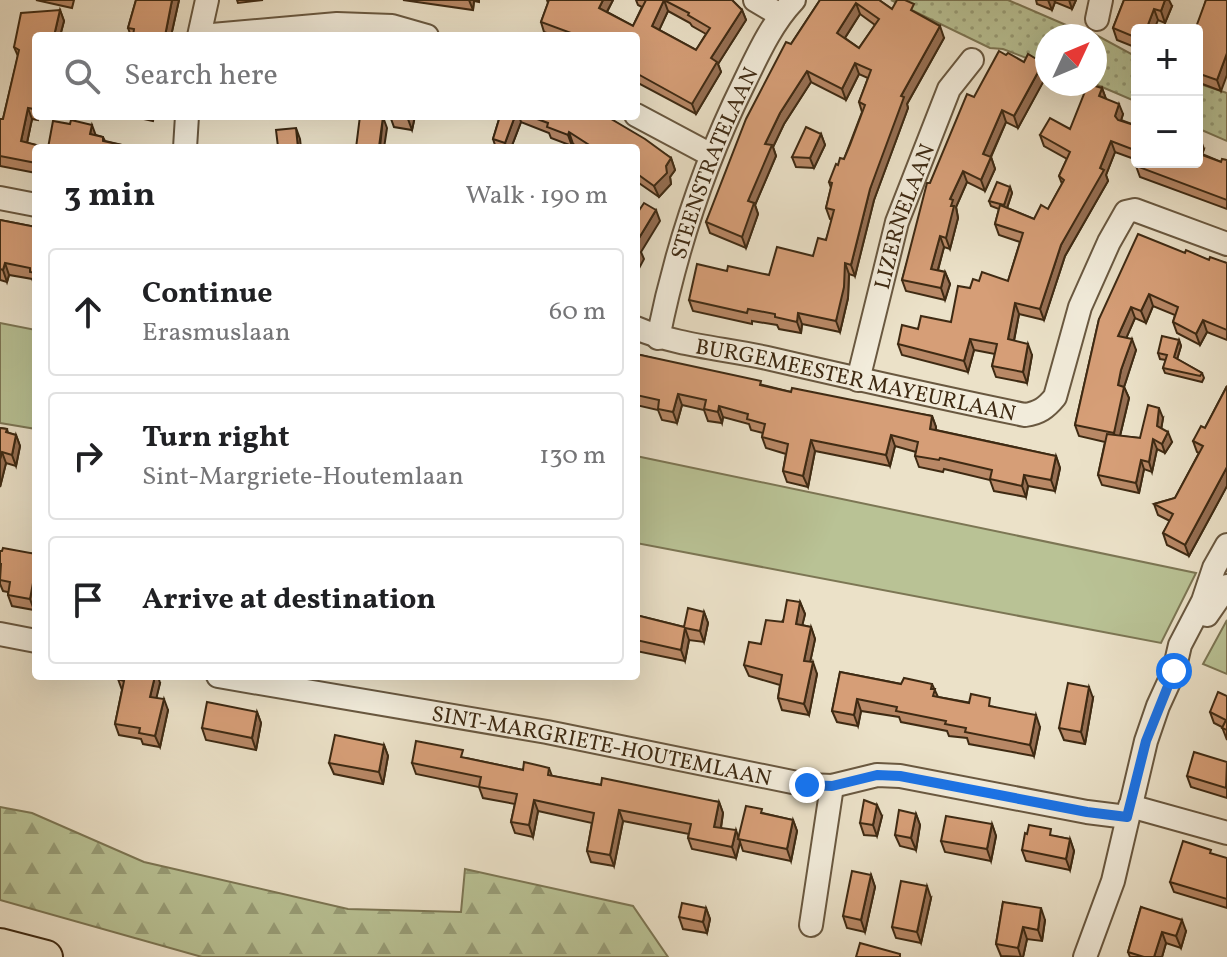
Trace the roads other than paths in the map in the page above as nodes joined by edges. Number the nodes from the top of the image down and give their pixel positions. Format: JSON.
{"nodes":[{"id":1,"x":207,"y":0,"type":"edge"},
{"id":2,"x":755,"y":0,"type":"edge"},
{"id":3,"x":787,"y":8,"type":"edge"},
{"id":4,"x":201,"y":32,"type":"edge"},
{"id":5,"x":246,"y":32,"type":"edge"},
{"id":6,"x":413,"y":32,"type":"edge"},
{"id":7,"x":972,"y":60,"type":"dead end"},
{"id":8,"x":640,"y":117,"type":"edge"},
{"id":9,"x":187,"y":120,"type":"edge"},
{"id":10,"x":185,"y":144,"type":"edge"},
{"id":11,"x":711,"y":155,"type":"junction"},
{"id":12,"x":0,"y":198,"type":"edge"},
{"id":13,"x":32,"y":204,"type":"edge"},
{"id":14,"x":1227,"y":244,"type":"edge"},
{"id":15,"x":640,"y":330,"type":"edge"},
{"id":16,"x":658,"y":338,"type":"junction"},
{"id":17,"x":858,"y":380,"type":"junction"},
{"id":18,"x":1227,"y":545,"type":"edge"},
{"id":19,"x":1227,"y":586,"type":"edge"},
{"id":20,"x":0,"y":634,"type":"edge"},
{"id":21,"x":32,"y":640,"type":"edge"},
{"id":22,"x":1174,"y":671,"type":"junction"},
{"id":23,"x":242,"y":680,"type":"edge"},
{"id":24,"x":832,"y":786,"type":"junction"},
{"id":25,"x":1129,"y":812,"type":"junction"},
{"id":26,"x":1227,"y":833,"type":"edge"},
{"id":27,"x":811,"y":925,"type":"dead end"},
{"id":28,"x":0,"y":945,"type":"edge"},
{"id":29,"x":46,"y":957,"type":"edge"},
{"id":30,"x":1085,"y":957,"type":"edge"}],
"edges":[{"from":1,"to":4,"type":"street"},
{"from":2,"to":3,"type":"street"},
{"from":3,"to":11,"type":"street","name":"STEENSTRATELAAN"},
{"from":5,"to":6,"type":"street"},
{"from":7,"to":17,"type":"street","name":"LIZERNELAAN"},
{"from":8,"to":11,"type":"street"},
{"from":9,"to":10,"type":"street"},
{"from":11,"to":16,"type":"street","name":"STEENSTRATELAAN"},
{"from":12,"to":13,"type":"street"},
{"from":14,"to":17,"type":"street","name":"BURGEMEESTER MAYEURLAAN"},
{"from":15,"to":16,"type":"street","name":"BURGEMEESTER MAYEURLAAN"},
{"from":16,"to":17,"type":"street","name":"BURGEMEESTER MAYEURLAAN"},
{"from":18,"to":22,"type":"street"},
{"from":19,"to":22,"type":"street"},
{"from":20,"to":21,"type":"street"},
{"from":22,"to":25,"type":"street"},
{"from":23,"to":24,"type":"street","name":"SINT-MARGRIETE-HOUTEMLAAN"},
{"from":24,"to":25,"type":"street","name":"SINT-MARGRIETE-HOUTEMLAAN"},
{"from":24,"to":27,"type":"street"},
{"from":25,"to":26,"type":"street","name":"SINT-MARGRIETE-HOUTEMLAAN"},
{"from":25,"to":30,"type":"street"},
{"from":28,"to":29,"type":"highway"}]}
